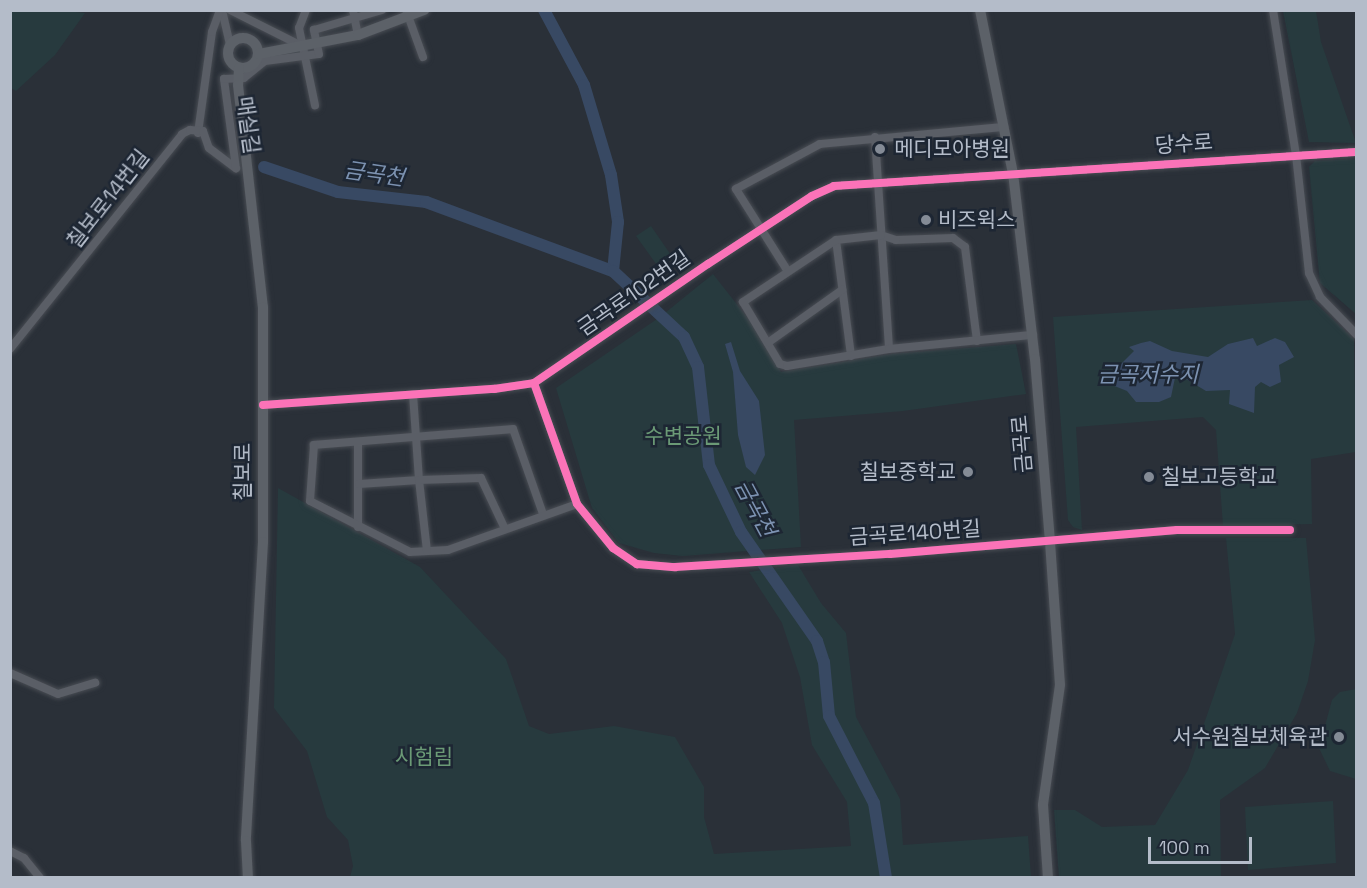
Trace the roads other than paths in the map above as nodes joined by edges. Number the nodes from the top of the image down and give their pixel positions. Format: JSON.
{"nodes":[{"id":1,"x":221,"y":10,"type":"edge"},
{"id":2,"x":230,"y":10,"type":"edge"},
{"id":3,"x":306,"y":10,"type":"edge"},
{"id":4,"x":353,"y":10,"type":"edge"},
{"id":5,"x":382,"y":10,"type":"edge"},
{"id":6,"x":424,"y":10,"type":"edge"},
{"id":7,"x":980,"y":10,"type":"edge"},
{"id":8,"x":1273,"y":10,"type":"edge"},
{"id":9,"x":407,"y":14,"type":"edge"},
{"id":10,"x":355,"y":20,"type":"junction"},
{"id":11,"x":358,"y":35,"type":"junction"},
{"id":12,"x":230,"y":45,"type":"junction"},
{"id":13,"x":317,"y":45,"type":"junction"},
{"id":14,"x":305,"y":52,"type":"junction"},
{"id":15,"x":259,"y":54,"type":"junction"},
{"id":16,"x":423,"y":57,"type":"dead end"},
{"id":17,"x":239,"y":73,"type":"junction"},
{"id":18,"x":315,"y":105,"type":"dead end"},
{"id":19,"x":1004,"y":127,"type":"junction"},
{"id":20,"x":199,"y":132,"type":"junction"},
{"id":21,"x":874,"y":137,"type":"junction"},
{"id":22,"x":1356,"y":152,"type":"edge"},
{"id":23,"x":1296,"y":155,"type":"junction"},
{"id":24,"x":249,"y":173,"type":"junction"},
{"id":25,"x":1013,"y":173,"type":"junction"},
{"id":26,"x":877,"y":181,"type":"junction"},
{"id":27,"x":762,"y":231,"type":"junction"},
{"id":28,"x":882,"y":236,"type":"junction"},
{"id":29,"x":836,"y":240,"type":"junction"},
{"id":30,"x":787,"y":270,"type":"junction"},
{"id":31,"x":842,"y":290,"type":"junction"},
{"id":32,"x":1356,"y":334,"type":"edge"},
{"id":33,"x":1033,"y":335,"type":"junction"},
{"id":34,"x":976,"y":341,"type":"junction"},
{"id":35,"x":769,"y":342,"type":"junction"},
{"id":36,"x":10,"y":349,"type":"edge"},
{"id":37,"x":889,"y":350,"type":"junction"},
{"id":38,"x":10,"y":354,"type":"edge"},
{"id":39,"x":851,"y":356,"type":"junction"},
{"id":40,"x":534,"y":383,"type":"junction"},
{"id":41,"x":413,"y":394,"type":"junction"},
{"id":42,"x":263,"y":405,"type":"junction"},
{"id":43,"x":418,"y":438,"type":"junction"},
{"id":44,"x":358,"y":444,"type":"junction"},
{"id":45,"x":419,"y":480,"type":"junction"},
{"id":46,"x":359,"y":484,"type":"junction"},
{"id":47,"x":577,"y":504,"type":"junction"},
{"id":48,"x":543,"y":514,"type":"junction"},
{"id":49,"x":358,"y":527,"type":"junction"},
{"id":50,"x":505,"y":529,"type":"junction"},
{"id":51,"x":1290,"y":530,"type":"dead end"},
{"id":52,"x":1050,"y":542,"type":"junction"},
{"id":53,"x":427,"y":551,"type":"junction"},
{"id":54,"x":10,"y":673,"type":"edge"},
{"id":55,"x":95,"y":683,"type":"dead end"},
{"id":56,"x":10,"y":851,"type":"edge"},
{"id":57,"x":40,"y":878,"type":"edge"},
{"id":58,"x":248,"y":878,"type":"edge"},
{"id":59,"x":1048,"y":878,"type":"edge"}],
"edges":[{"from":1,"to":12,"type":"street"},
{"from":1,"to":20,"type":"street"},
{"from":2,"to":14,"type":"street"},
{"from":3,"to":14,"type":"street"},
{"from":4,"to":10,"type":"street"},
{"from":5,"to":10,"type":"street"},
{"from":6,"to":9,"type":"main road"},
{"from":7,"to":19,"type":"main road","name":"금곡로"},
{"from":8,"to":23,"type":"street"},
{"from":9,"to":11,"type":"main road"},
{"from":9,"to":16,"type":"street"},
{"from":10,"to":11,"type":"street"},
{"from":10,"to":13,"type":"street"},
{"from":11,"to":13,"type":"main road"},
{"from":12,"to":15,"type":"main road"},
{"from":12,"to":17,"type":"main road"},
{"from":13,"to":14,"type":"main road"},
{"from":14,"to":15,"type":"main road"},
{"from":14,"to":17,"type":"street","name":"매실길"},
{"from":14,"to":18,"type":"street"},
{"from":15,"to":17,"type":"main road"},
{"from":17,"to":20,"type":"street","name":"매실길"},
{"from":17,"to":24,"type":"main road","name":"칠보로"},
{"from":19,"to":21,"type":"street"},
{"from":19,"to":25,"type":"main road","name":"금곡로"},
{"from":20,"to":24,"type":"street"},
{"from":20,"to":36,"type":"street"},
{"from":20,"to":38,"type":"street","name":"칠보로14번길"},
{"from":21,"to":26,"type":"street"},
{"from":21,"to":27,"type":"street"},
{"from":22,"to":23,"type":"street","name":"당수로"},
{"from":23,"to":25,"type":"street","name":"당수로"},
{"from":23,"to":32,"type":"street"},
{"from":24,"to":42,"type":"main road","name":"칠보로"},
{"from":25,"to":26,"type":"street","name":"금곡로102번길"},
{"from":25,"to":33,"type":"main road","name":"금곡로"},
{"from":26,"to":27,"type":"street","name":"금곡로102번길"},
{"from":26,"to":28,"type":"street"},
{"from":27,"to":30,"type":"street"},
{"from":27,"to":40,"type":"street","name":"금곡로102번길"},
{"from":28,"to":29,"type":"street"},
{"from":28,"to":34,"type":"street"},
{"from":28,"to":37,"type":"street"},
{"from":29,"to":30,"type":"street"},
{"from":29,"to":31,"type":"street"},
{"from":30,"to":35,"type":"street"},
{"from":31,"to":35,"type":"street"},
{"from":31,"to":39,"type":"street"},
{"from":33,"to":34,"type":"street"},
{"from":33,"to":52,"type":"main road","name":"금곡로"},
{"from":34,"to":37,"type":"street"},
{"from":35,"to":39,"type":"street"},
{"from":37,"to":39,"type":"street"},
{"from":40,"to":41,"type":"street","name":"금곡로102번길"},
{"from":40,"to":47,"type":"street"},
{"from":41,"to":42,"type":"street","name":"금곡로102번길"},
{"from":41,"to":43,"type":"street"},
{"from":42,"to":58,"type":"main road","name":"칠보로"},
{"from":43,"to":44,"type":"street"},
{"from":43,"to":45,"type":"street"},
{"from":43,"to":48,"type":"street"},
{"from":44,"to":46,"type":"street"},
{"from":44,"to":49,"type":"street"},
{"from":45,"to":46,"type":"street"},
{"from":45,"to":50,"type":"street"},
{"from":45,"to":53,"type":"street"},
{"from":46,"to":49,"type":"street"},
{"from":47,"to":48,"type":"street"},
{"from":47,"to":52,"type":"street","name":"금곡로140번길"},
{"from":48,"to":50,"type":"street"},
{"from":49,"to":53,"type":"street"},
{"from":50,"to":53,"type":"street"},
{"from":51,"to":52,"type":"street","name":"금곡로140번길"},
{"from":52,"to":59,"type":"main road","name":"금곡로"},
{"from":54,"to":55,"type":"street"},
{"from":56,"to":57,"type":"street"}]}
